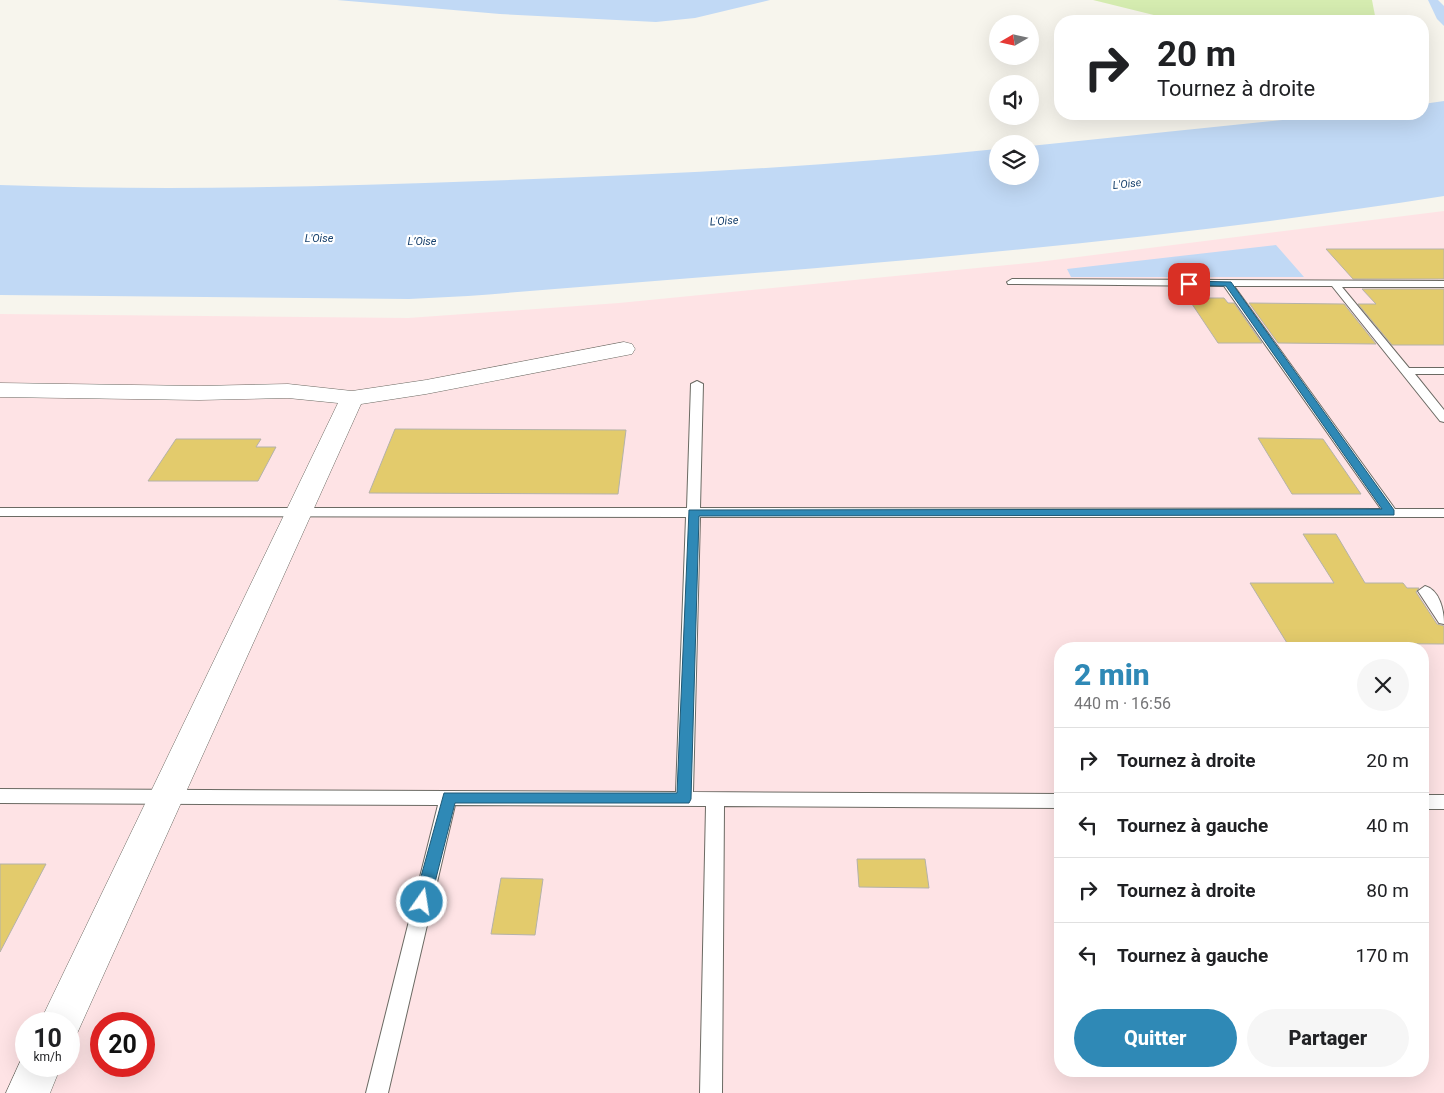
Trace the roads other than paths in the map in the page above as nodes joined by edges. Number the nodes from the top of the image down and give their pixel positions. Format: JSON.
{"nodes":[{"id":1,"x":1012,"y":282,"type":"dead end"},
{"id":2,"x":1228,"y":284,"type":"junction"},
{"id":3,"x":1335,"y":284,"type":"junction"},
{"id":4,"x":1444,"y":284,"type":"edge"},
{"id":5,"x":624,"y":349,"type":"dead end"},
{"id":6,"x":1406,"y":371,"type":"junction"},
{"id":7,"x":1444,"y":371,"type":"edge"},
{"id":8,"x":697,"y":384,"type":"dead end"},
{"id":9,"x":0,"y":390,"type":"edge"},
{"id":10,"x":352,"y":398,"type":"junction"},
{"id":11,"x":1444,"y":418,"type":"edge"},
{"id":12,"x":0,"y":512,"type":"edge"},
{"id":13,"x":1390,"y":512,"type":"junction"},
{"id":14,"x":693,"y":513,"type":"junction"},
{"id":15,"x":1444,"y":513,"type":"edge"},
{"id":16,"x":298,"y":514,"type":"junction"},
{"id":17,"x":1425,"y":591,"type":"dead end"},
{"id":18,"x":1444,"y":619,"type":"edge"},
{"id":19,"x":0,"y":796,"type":"edge"},
{"id":20,"x":166,"y":796,"type":"junction"},
{"id":21,"x":449,"y":797,"type":"junction"},
{"id":22,"x":684,"y":799,"type":"junction"},
{"id":23,"x":716,"y":799,"type":"junction"},
{"id":24,"x":1054,"y":801,"type":"edge"},
{"id":25,"x":1429,"y":802,"type":"edge"},
{"id":26,"x":1444,"y":802,"type":"edge"},
{"id":27,"x":66,"y":1012,"type":"edge"},
{"id":28,"x":35,"y":1077,"type":"edge"},
{"id":29,"x":28,"y":1093,"type":"edge"},
{"id":30,"x":377,"y":1093,"type":"edge"},
{"id":31,"x":711,"y":1093,"type":"edge"}],
"edges":[{"from":1,"to":2,"type":"lane"},
{"from":2,"to":3,"type":"lane"},
{"from":2,"to":13,"type":"lane"},
{"from":3,"to":4,"type":"lane"},
{"from":3,"to":6,"type":"lane"},
{"from":5,"to":10,"type":"street"},
{"from":6,"to":7,"type":"lane"},
{"from":6,"to":11,"type":"lane"},
{"from":8,"to":14,"type":"lane"},
{"from":9,"to":10,"type":"street"},
{"from":10,"to":16,"type":"street"},
{"from":12,"to":16,"type":"lane"},
{"from":13,"to":14,"type":"lane"},
{"from":13,"to":15,"type":"lane"},
{"from":14,"to":16,"type":"lane"},
{"from":14,"to":22,"type":"lane"},
{"from":16,"to":20,"type":"street"},
{"from":17,"to":18,"type":"lane"},
{"from":19,"to":20,"type":"lane"},
{"from":20,"to":21,"type":"lane"},
{"from":20,"to":27,"type":"street"},
{"from":21,"to":22,"type":"lane"},
{"from":21,"to":30,"type":"lane"},
{"from":22,"to":23,"type":"lane"},
{"from":23,"to":24,"type":"lane"},
{"from":23,"to":31,"type":"lane"},
{"from":25,"to":26,"type":"lane"},
{"from":28,"to":29,"type":"street"}]}
